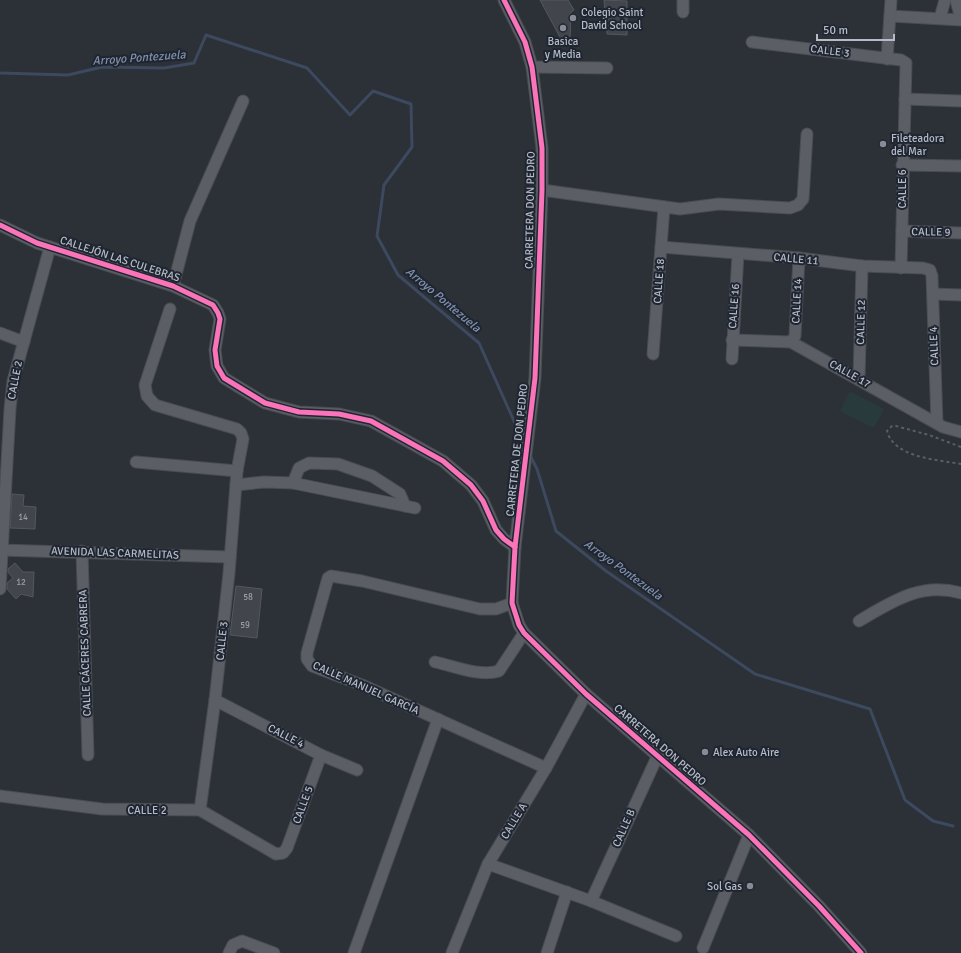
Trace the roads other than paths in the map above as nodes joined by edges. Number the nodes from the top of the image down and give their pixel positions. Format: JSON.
{"nodes":[{"id":1,"x":504,"y":0,"type":"edge"},
{"id":2,"x":683,"y":0,"type":"edge"},
{"id":3,"x":891,"y":0,"type":"edge"},
{"id":4,"x":945,"y":0,"type":"edge"},
{"id":5,"x":956,"y":0,"type":"edge"},
{"id":6,"x":683,"y":12,"type":"dead end"},
{"id":7,"x":890,"y":16,"type":"junction"},
{"id":8,"x":940,"y":18,"type":"junction"},
{"id":9,"x":961,"y":19,"type":"edge"},
{"id":10,"x":752,"y":42,"type":"dead end"},
{"id":11,"x":887,"y":59,"type":"junction"},
{"id":12,"x":906,"y":63,"type":"joint"},
{"id":13,"x":532,"y":67,"type":"junction"},
{"id":14,"x":607,"y":68,"type":"dead end"},
{"id":15,"x":905,"y":99,"type":"junction"},
{"id":16,"x":243,"y":101,"type":"dead end"},
{"id":17,"x":961,"y":101,"type":"edge"},
{"id":18,"x":807,"y":134,"type":"dead end"},
{"id":19,"x":902,"y":165,"type":"junction"},
{"id":20,"x":961,"y":166,"type":"edge"},
{"id":21,"x":542,"y":190,"type":"junction"},
{"id":22,"x":664,"y":207,"type":"junction"},
{"id":23,"x":0,"y":225,"type":"edge"},
{"id":24,"x":902,"y":231,"type":"junction"},
{"id":25,"x":961,"y":233,"type":"edge"},
{"id":26,"x":50,"y":247,"type":"junction"},
{"id":27,"x":661,"y":247,"type":"junction"},
{"id":28,"x":738,"y":254,"type":"junction"},
{"id":29,"x":799,"y":258,"type":"junction"},
{"id":30,"x":862,"y":266,"type":"junction"},
{"id":31,"x":901,"y":268,"type":"junction"},
{"id":32,"x":930,"y":270,"type":"joint"},
{"id":33,"x":173,"y":286,"type":"junction"},
{"id":34,"x":933,"y":294,"type":"junction"},
{"id":35,"x":961,"y":295,"type":"edge"},
{"id":36,"x":170,"y":310,"type":"dead end"},
{"id":37,"x":0,"y":333,"type":"edge"},
{"id":38,"x":732,"y":340,"type":"junction"},
{"id":39,"x":24,"y":342,"type":"junction"},
{"id":40,"x":791,"y":342,"type":"junction"},
{"id":41,"x":653,"y":354,"type":"dead end"},
{"id":42,"x":732,"y":359,"type":"dead end"},
{"id":43,"x":535,"y":378,"type":"joint"},
{"id":44,"x":859,"y":379,"type":"junction"},
{"id":45,"x":937,"y":423,"type":"junction"},
{"id":46,"x":961,"y":432,"type":"edge"},
{"id":47,"x":136,"y":462,"type":"dead end"},
{"id":48,"x":237,"y":471,"type":"junction"},
{"id":49,"x":293,"y":484,"type":"junction"},
{"id":50,"x":236,"y":485,"type":"junction"},
{"id":51,"x":519,"y":523,"type":"joint"},
{"id":52,"x":515,"y":547,"type":"junction"},
{"id":53,"x":1,"y":550,"type":"edge"},
{"id":54,"x":82,"y":551,"type":"junction"},
{"id":55,"x":230,"y":557,"type":"junction"},
{"id":56,"x":0,"y":589,"type":"edge"},
{"id":57,"x":961,"y":593,"type":"edge"},
{"id":58,"x":512,"y":603,"type":"junction"},
{"id":59,"x":859,"y":621,"type":"dead end"},
{"id":60,"x":524,"y":633,"type":"junction"},
{"id":61,"x":436,"y":662,"type":"dead end"},
{"id":62,"x":586,"y":694,"type":"junction"},
{"id":63,"x":216,"y":700,"type":"junction"},
{"id":64,"x":438,"y":719,"type":"junction"},
{"id":65,"x":88,"y":755,"type":"dead end"},
{"id":66,"x":321,"y":755,"type":"junction"},
{"id":67,"x":658,"y":755,"type":"junction"},
{"id":68,"x":546,"y":768,"type":"junction"},
{"id":69,"x":357,"y":770,"type":"dead end"},
{"id":70,"x":0,"y":796,"type":"edge"},
{"id":71,"x":200,"y":810,"type":"junction"},
{"id":72,"x":749,"y":835,"type":"junction"},
{"id":73,"x":488,"y":864,"type":"junction"},
{"id":74,"x":567,"y":892,"type":"junction"},
{"id":75,"x":591,"y":901,"type":"junction"},
{"id":76,"x":676,"y":936,"type":"dead end"},
{"id":77,"x":703,"y":948,"type":"dead end"},
{"id":78,"x":229,"y":953,"type":"edge"},
{"id":79,"x":274,"y":953,"type":"edge"},
{"id":80,"x":354,"y":953,"type":"edge"},
{"id":81,"x":452,"y":953,"type":"edge"},
{"id":82,"x":547,"y":953,"type":"edge"},
{"id":83,"x":861,"y":953,"type":"edge"}],
"edges":[{"from":1,"to":13,"type":"street","name":"CARRETERA DON PEDRO"},
{"from":2,"to":6,"type":"street"},
{"from":3,"to":7,"type":"street"},
{"from":4,"to":8,"type":"street"},
{"from":5,"to":9,"type":"street"},
{"from":7,"to":8,"type":"street"},
{"from":7,"to":11,"type":"street"},
{"from":8,"to":9,"type":"street"},
{"from":10,"to":11,"type":"street","name":"CALLE 3"},
{"from":11,"to":12,"type":"street","name":"CALLE 3"},
{"from":12,"to":15,"type":"street","name":"CALLE 6"},
{"from":13,"to":14,"type":"street"},
{"from":13,"to":21,"type":"street","name":"CARRETERA DON PEDRO"},
{"from":15,"to":17,"type":"street"},
{"from":15,"to":19,"type":"street","name":"CALLE 6"},
{"from":16,"to":33,"type":"street"},
{"from":18,"to":22,"type":"street"},
{"from":19,"to":20,"type":"street"},
{"from":19,"to":24,"type":"street","name":"CALLE 6"},
{"from":21,"to":22,"type":"street"},
{"from":21,"to":43,"type":"street","name":"CARRETERA DON PEDRO"},
{"from":22,"to":27,"type":"street","name":"CALLE 18"},
{"from":23,"to":26,"type":"street","name":"CALLEJÓN LAS CULEBRAS"},
{"from":24,"to":25,"type":"street","name":"CALLE 9"},
{"from":24,"to":31,"type":"street","name":"CALLE 6"},
{"from":26,"to":33,"type":"street","name":"CALLEJÓN LAS CULEBRAS"},
{"from":26,"to":39,"type":"street","name":"CALLE 2"},
{"from":27,"to":28,"type":"street","name":"CALLE 11"},
{"from":27,"to":41,"type":"street","name":"CALLE 18"},
{"from":28,"to":29,"type":"street","name":"CALLE 11"},
{"from":28,"to":38,"type":"street","name":"CALLE 16"},
{"from":29,"to":30,"type":"street","name":"CALLE 11"},
{"from":29,"to":40,"type":"street","name":"CALLE 14"},
{"from":30,"to":31,"type":"street","name":"CALLE 11"},
{"from":30,"to":44,"type":"street","name":"CALLE 12"},
{"from":31,"to":32,"type":"street","name":"CALLE 11"},
{"from":32,"to":34,"type":"street","name":"CALLE 4"},
{"from":33,"to":52,"type":"street","name":"CALLEJÓN LAS CULEBRAS"},
{"from":34,"to":35,"type":"street"},
{"from":34,"to":45,"type":"street","name":"CALLE 4"},
{"from":36,"to":48,"type":"street","name":"CALLE 3"},
{"from":37,"to":39,"type":"street"},
{"from":38,"to":40,"type":"street","name":"CALLE 17"},
{"from":38,"to":42,"type":"street","name":"CALLE 16"},
{"from":39,"to":53,"type":"street","name":"CALLE 2"},
{"from":40,"to":44,"type":"street","name":"CALLE 17"},
{"from":43,"to":51,"type":"street","name":"CARRETERA DE DON PEDRO"},
{"from":44,"to":45,"type":"street","name":"CALLE 17"},
{"from":45,"to":46,"type":"street","name":"CALLE 17"},
{"from":47,"to":48,"type":"street"},
{"from":48,"to":50,"type":"street","name":"CALLE 3"},
{"from":49,"to":49,"type":"street"},
{"from":49,"to":50,"type":"street"},
{"from":50,"to":55,"type":"street","name":"CALLE 3"},
{"from":51,"to":52,"type":"street","name":"CARRETERA DON PEDRO"},
{"from":52,"to":58,"type":"street","name":"CARRETERA DON PEDRO"},
{"from":53,"to":54,"type":"street","name":"AVENIDA LAS CARMELITAS"},
{"from":53,"to":56,"type":"street","name":"CALLE 2"},
{"from":54,"to":55,"type":"street","name":"AVENIDA LAS CARMELITAS"},
{"from":54,"to":65,"type":"street","name":"CALLE CÁCERES CABRERA"},
{"from":55,"to":63,"type":"street","name":"CALLE 3"},
{"from":57,"to":59,"type":"street"},
{"from":58,"to":60,"type":"street","name":"CARRETERA DON PEDRO"},
{"from":58,"to":64,"type":"street","name":"CALLE MANUEL GARCÍA"},
{"from":60,"to":61,"type":"street"},
{"from":60,"to":62,"type":"street","name":"CARRETERA DON PEDRO"},
{"from":62,"to":67,"type":"street","name":"CARRETERA DON PEDRO"},
{"from":62,"to":68,"type":"street","name":"CALLE A"},
{"from":63,"to":66,"type":"street","name":"CALLE 4"},
{"from":63,"to":71,"type":"street","name":"CALLE 3"},
{"from":64,"to":68,"type":"street","name":"CALLE MANUEL GARCÍA"},
{"from":64,"to":80,"type":"street"},
{"from":66,"to":69,"type":"street","name":"CALLE 4"},
{"from":66,"to":71,"type":"street","name":"CALLE 5"},
{"from":67,"to":72,"type":"street","name":"CARRETERA DON PEDRO"},
{"from":67,"to":75,"type":"street","name":"CALLE B"},
{"from":68,"to":73,"type":"street","name":"CALLE A"},
{"from":70,"to":71,"type":"street","name":"CALLE 2"},
{"from":72,"to":77,"type":"street"},
{"from":72,"to":83,"type":"street","name":"CARRETERA DON PEDRO"},
{"from":73,"to":74,"type":"street"},
{"from":73,"to":81,"type":"street","name":"CALLE A"},
{"from":74,"to":75,"type":"street"},
{"from":74,"to":82,"type":"street"},
{"from":75,"to":76,"type":"street"},
{"from":78,"to":79,"type":"street"}]}
